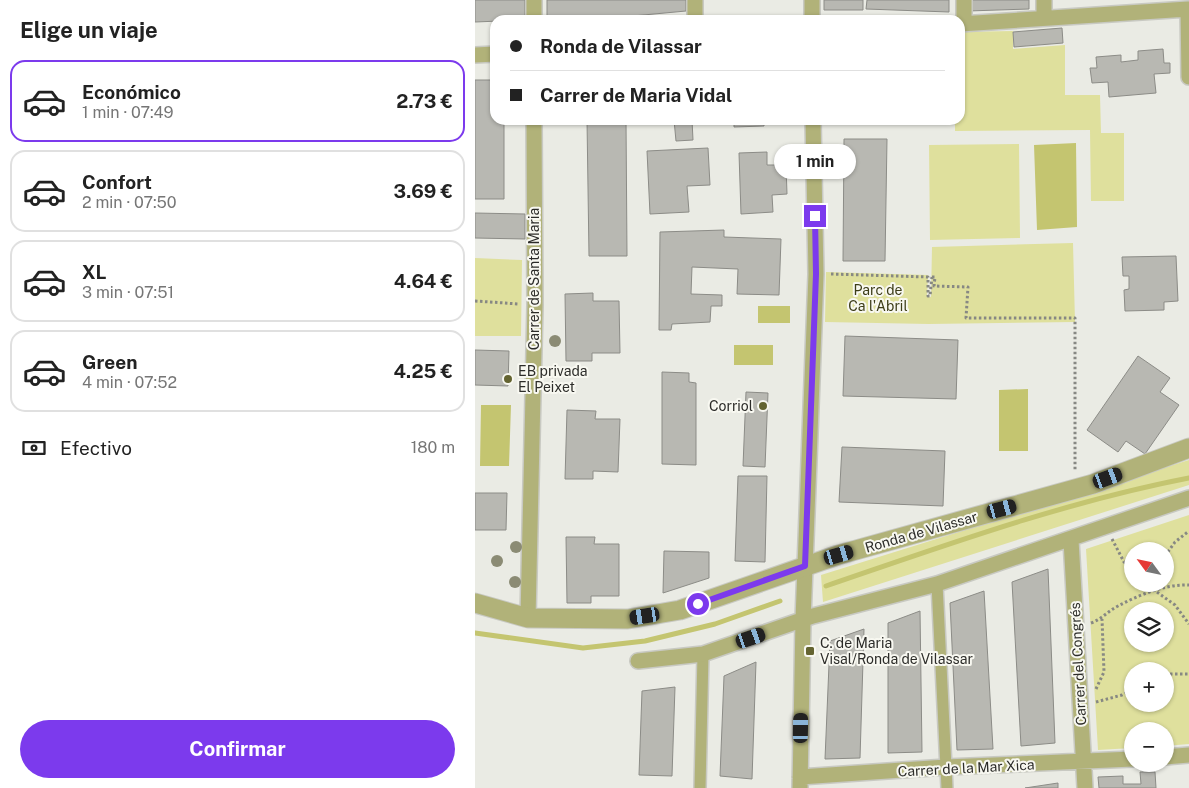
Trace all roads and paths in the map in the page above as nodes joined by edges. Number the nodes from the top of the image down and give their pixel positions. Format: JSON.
{"nodes":[{"id":1,"x":534,"y":0,"type":"edge"},
{"id":2,"x":695,"y":0,"type":"edge"},
{"id":3,"x":812,"y":0,"type":"edge"},
{"id":4,"x":964,"y":0,"type":"edge"},
{"id":5,"x":1044,"y":0,"type":"edge"},
{"id":6,"x":1188,"y":9,"type":"edge"},
{"id":7,"x":534,"y":15,"type":"edge"},
{"id":8,"x":695,"y":15,"type":"edge"},
{"id":9,"x":812,"y":15,"type":"edge"},
{"id":10,"x":963,"y":15,"type":"edge"},
{"id":11,"x":1044,"y":17,"type":"junction"},
{"id":12,"x":965,"y":24,"type":"edge"},
{"id":13,"x":490,"y":54,"type":"edge"},
{"id":14,"x":475,"y":55,"type":"edge"},
{"id":15,"x":1189,"y":77,"type":"edge"},
{"id":16,"x":534,"y":125,"type":"edge"},
{"id":17,"x":813,"y":125,"type":"edge"},
{"id":18,"x":816,"y":274,"type":"junction"},
{"id":19,"x":475,"y":301,"type":"edge"},
{"id":20,"x":535,"y":305,"type":"junction"},
{"id":21,"x":1189,"y":448,"type":"edge"},
{"id":22,"x":1075,"y":489,"type":"junction"},
{"id":23,"x":1189,"y":498,"type":"edge"},
{"id":24,"x":1189,"y":531,"type":"edge"},
{"id":25,"x":1112,"y":538,"type":"dead end"},
{"id":26,"x":1071,"y":540,"type":"junction"},
{"id":27,"x":1174,"y":543,"type":"edge"},
{"id":28,"x":1124,"y":562,"type":"edge"},
{"id":29,"x":805,"y":566,"type":"junction"},
{"id":30,"x":937,"y":584,"type":"junction"},
{"id":31,"x":1189,"y":584,"type":"edge"},
{"id":32,"x":1174,"y":585,"type":"edge"},
{"id":33,"x":1150,"y":592,"type":"edge"},
{"id":34,"x":1158,"y":592,"type":"edge"},
{"id":35,"x":475,"y":603,"type":"edge"},
{"id":36,"x":528,"y":618,"type":"junction"},
{"id":37,"x":1102,"y":619,"type":"junction"},
{"id":38,"x":803,"y":620,"type":"junction"},
{"id":39,"x":1091,"y":623,"type":"dead end"},
{"id":40,"x":1189,"y":624,"type":"edge"},
{"id":41,"x":703,"y":654,"type":"junction"},
{"id":42,"x":638,"y":661,"type":"dead end"},
{"id":43,"x":1174,"y":674,"type":"edge"},
{"id":44,"x":1189,"y":674,"type":"edge"},
{"id":45,"x":1095,"y":691,"type":"dead end"},
{"id":46,"x":1124,"y":694,"type":"edge"},
{"id":47,"x":1095,"y":702,"type":"dead end"},
{"id":48,"x":1189,"y":755,"type":"edge"},
{"id":49,"x":1174,"y":756,"type":"edge"},
{"id":50,"x":1124,"y":760,"type":"edge"},
{"id":51,"x":1084,"y":762,"type":"junction"},
{"id":52,"x":946,"y":767,"type":"junction"},
{"id":53,"x":800,"y":782,"type":"edge"},
{"id":54,"x":700,"y":788,"type":"edge"},
{"id":55,"x":947,"y":788,"type":"edge"},
{"id":56,"x":1085,"y":788,"type":"edge"}],
"edges":[{"from":1,"to":7,"type":"street"},
{"from":2,"to":8,"type":"street"},
{"from":3,"to":9,"type":"street"},
{"from":4,"to":10,"type":"street"},
{"from":5,"to":11,"type":"street"},
{"from":6,"to":11,"type":"street"},
{"from":6,"to":15,"type":"street"},
{"from":11,"to":12,"type":"street"},
{"from":13,"to":14,"type":"street"},
{"from":16,"to":20,"type":"street","name":"Carrer de Santa Maria"},
{"from":17,"to":18,"type":"street"},
{"from":18,"to":22,"type":"path"},
{"from":18,"to":29,"type":"street"},
{"from":19,"to":20,"type":"path"},
{"from":20,"to":36,"type":"street","name":"Carrer de Santa Maria"},
{"from":21,"to":22,"type":"street","name":"Ronda de Vilassar"},
{"from":22,"to":29,"type":"street","name":"Ronda de Vilassar"},
{"from":23,"to":26,"type":"street"},
{"from":24,"to":27,"type":"path"},
{"from":25,"to":28,"type":"path"},
{"from":26,"to":30,"type":"street"},
{"from":26,"to":51,"type":"street","name":"Carrer del Congrés"},
{"from":29,"to":36,"type":"street","name":"Ronda de Vilassar"},
{"from":29,"to":38,"type":"street"},
{"from":30,"to":38,"type":"street"},
{"from":30,"to":52,"type":"street"},
{"from":31,"to":32,"type":"path"},
{"from":33,"to":37,"type":"path"},
{"from":34,"to":40,"type":"path"},
{"from":35,"to":36,"type":"street","name":"Ronda de Vilassar"},
{"from":37,"to":39,"type":"path"},
{"from":37,"to":45,"type":"path"},
{"from":38,"to":41,"type":"street"},
{"from":38,"to":53,"type":"street"},
{"from":41,"to":42,"type":"street"},
{"from":41,"to":54,"type":"street"},
{"from":43,"to":44,"type":"path"},
{"from":46,"to":47,"type":"path"},
{"from":48,"to":49,"type":"street"},
{"from":50,"to":51,"type":"street","name":"Carrer de la Mar Xica"},
{"from":51,"to":52,"type":"street","name":"Carrer de la Mar Xica"},
{"from":51,"to":56,"type":"street","name":"Carrer del Congrés"},
{"from":52,"to":53,"type":"street","name":"Carrer de la Mar Xica"},
{"from":52,"to":55,"type":"street"}]}
